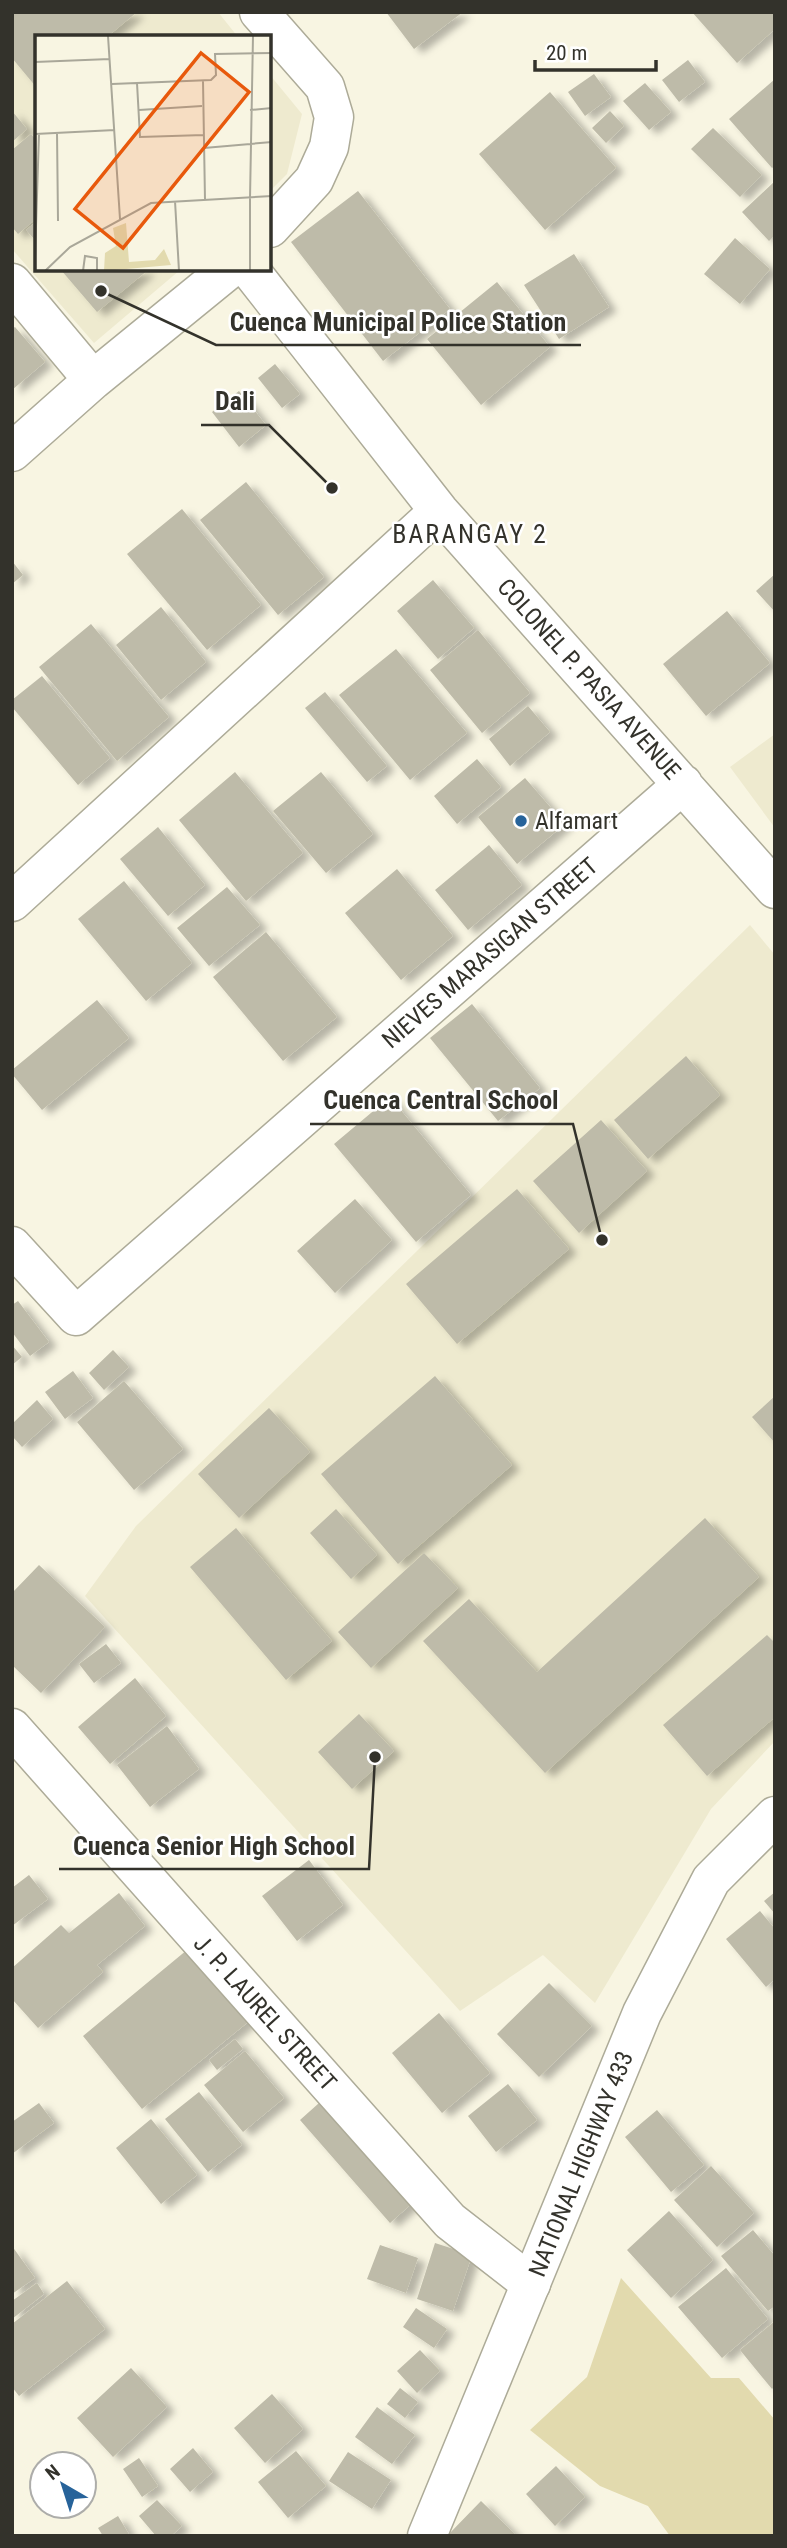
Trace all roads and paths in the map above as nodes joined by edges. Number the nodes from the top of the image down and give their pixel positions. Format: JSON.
{"nodes":[{"id":1,"x":260,"y":12,"type":"edge"},
{"id":2,"x":271,"y":227,"type":"edge"},
{"id":3,"x":227,"y":271,"type":"edge"},
{"id":4,"x":251,"y":271,"type":"edge"},
{"id":5,"x":12,"y":284,"type":"edge"},
{"id":6,"x":93,"y":380,"type":"junction"},
{"id":7,"x":12,"y":452,"type":"edge"},
{"id":8,"x":439,"y":511,"type":"junction"},
{"id":9,"x":683,"y":784,"type":"junction"},
{"id":10,"x":775,"y":888,"type":"edge"},
{"id":11,"x":12,"y":902,"type":"edge"},
{"id":12,"x":12,"y":1246,"type":"edge"},
{"id":13,"x":12,"y":1728,"type":"edge"},
{"id":14,"x":775,"y":1816,"type":"edge"},
{"id":15,"x":531,"y":2284,"type":"junction"},
{"id":16,"x":427,"y":2536,"type":"edge"}],
"edges":[{"from":1,"to":2,"type":"street"},
{"from":3,"to":6,"type":"street"},
{"from":4,"to":8,"type":"street","name":"COLONEL P. PASIA AVENUE"},
{"from":5,"to":6,"type":"street"},
{"from":6,"to":7,"type":"street"},
{"from":8,"to":9,"type":"street","name":"COLONEL P. PASIA AVENUE"},
{"from":8,"to":11,"type":"street"},
{"from":9,"to":10,"type":"street","name":"COLONEL P. PASIA AVENUE"},
{"from":9,"to":12,"type":"street","name":"NIEVES MARASIGAN STREET"},
{"from":13,"to":15,"type":"street","name":"J. P. LAUREL STREET"},
{"from":14,"to":15,"type":"street","name":"NATIONAL HIGHWAY 433"},
{"from":15,"to":16,"type":"street","name":"NATIONAL HIGHWAY 433"}]}
